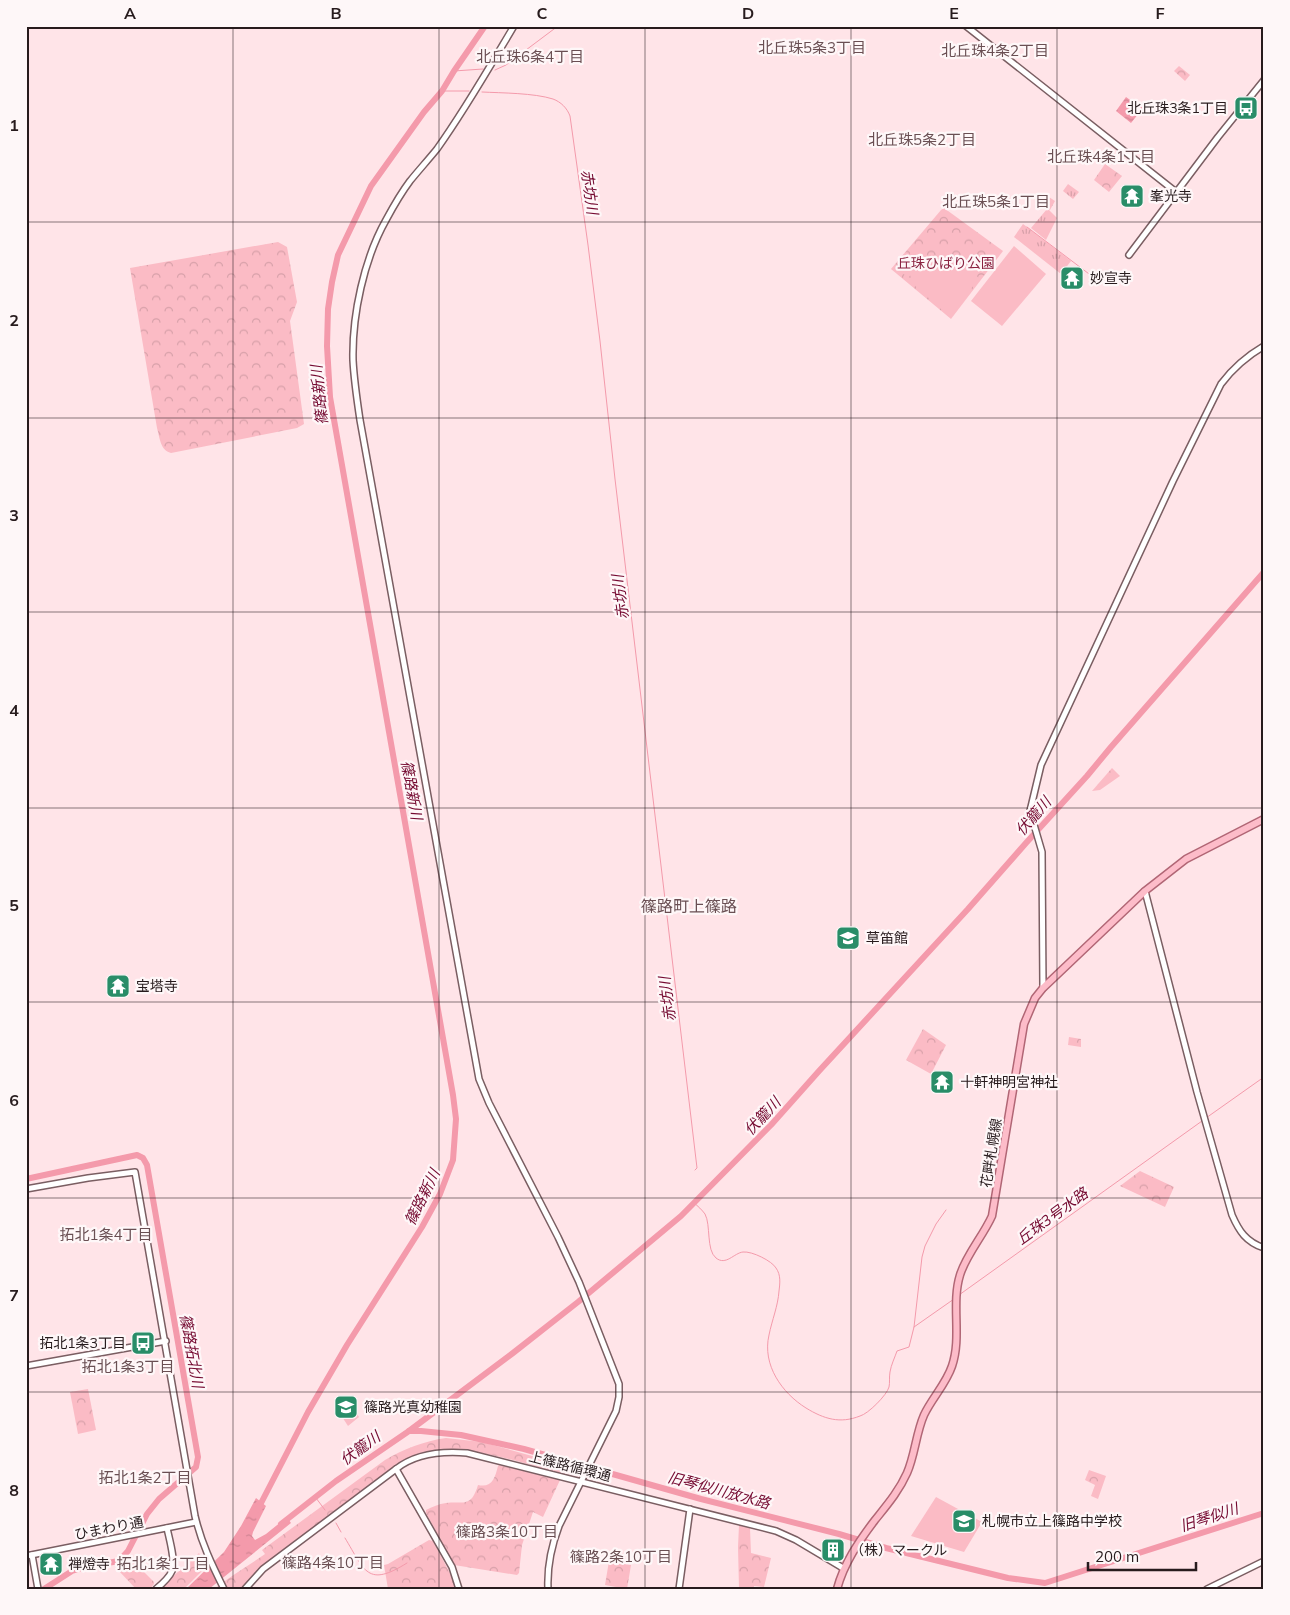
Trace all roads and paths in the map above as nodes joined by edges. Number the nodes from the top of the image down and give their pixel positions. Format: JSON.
{"nodes":[{"id":1,"x":514,"y":26,"type":"edge"},
{"id":2,"x":966,"y":26,"type":"edge"},
{"id":3,"x":1264,"y":80,"type":"edge"},
{"id":4,"x":1176,"y":192,"type":"junction"},
{"id":5,"x":1129,"y":254,"type":"dead end"},
{"id":6,"x":1264,"y":346,"type":"edge"},
{"id":7,"x":1264,"y":819,"type":"edge"},
{"id":8,"x":1145,"y":891,"type":"junction"},
{"id":9,"x":1043,"y":988,"type":"junction"},
{"id":10,"x":26,"y":1190,"type":"edge"},
{"id":11,"x":1264,"y":1248,"type":"edge"},
{"id":12,"x":166,"y":1342,"type":"junction"},
{"id":13,"x":26,"y":1366,"type":"edge"},
{"id":14,"x":396,"y":1469,"type":"junction"},
{"id":15,"x":581,"y":1482,"type":"junction"},
{"id":16,"x":690,"y":1510,"type":"junction"},
{"id":17,"x":196,"y":1522,"type":"junction"},
{"id":18,"x":167,"y":1528,"type":"junction"},
{"id":19,"x":29,"y":1555,"type":"edge"},
{"id":20,"x":1264,"y":1561,"type":"edge"},
{"id":21,"x":843,"y":1568,"type":"junction"},
{"id":22,"x":38,"y":1587,"type":"edge"},
{"id":23,"x":156,"y":1589,"type":"edge"},
{"id":24,"x":224,"y":1589,"type":"edge"},
{"id":25,"x":245,"y":1589,"type":"edge"},
{"id":26,"x":459,"y":1589,"type":"edge"},
{"id":27,"x":548,"y":1589,"type":"edge"},
{"id":28,"x":679,"y":1589,"type":"edge"},
{"id":29,"x":837,"y":1589,"type":"edge"},
{"id":30,"x":1207,"y":1589,"type":"edge"}],
"edges":[{"from":1,"to":15,"type":"street"},
{"from":2,"to":4,"type":"street"},
{"from":3,"to":4,"type":"street"},
{"from":4,"to":5,"type":"street"},
{"from":6,"to":9,"type":"street"},
{"from":7,"to":8,"type":"main road","name":"花畔札幌線"},
{"from":8,"to":9,"type":"main road","name":"花畔札幌線"},
{"from":8,"to":11,"type":"street"},
{"from":9,"to":21,"type":"main road","name":"花畔札幌線"},
{"from":10,"to":12,"type":"street"},
{"from":12,"to":13,"type":"street"},
{"from":12,"to":17,"type":"street"},
{"from":14,"to":15,"type":"street","name":"上篠路循環通"},
{"from":14,"to":25,"type":"street","name":"上篠路循環通"},
{"from":14,"to":26,"type":"street"},
{"from":15,"to":16,"type":"street","name":"上篠路循環通"},
{"from":15,"to":27,"type":"street"},
{"from":16,"to":21,"type":"street","name":"上篠路循環通"},
{"from":16,"to":28,"type":"street"},
{"from":17,"to":18,"type":"street","name":"ひまわり通"},
{"from":17,"to":24,"type":"street"},
{"from":18,"to":19,"type":"street","name":"ひまわり通"},
{"from":18,"to":23,"type":"street"},
{"from":19,"to":22,"type":"street"},
{"from":20,"to":30,"type":"street"},
{"from":21,"to":29,"type":"main road"}]}
